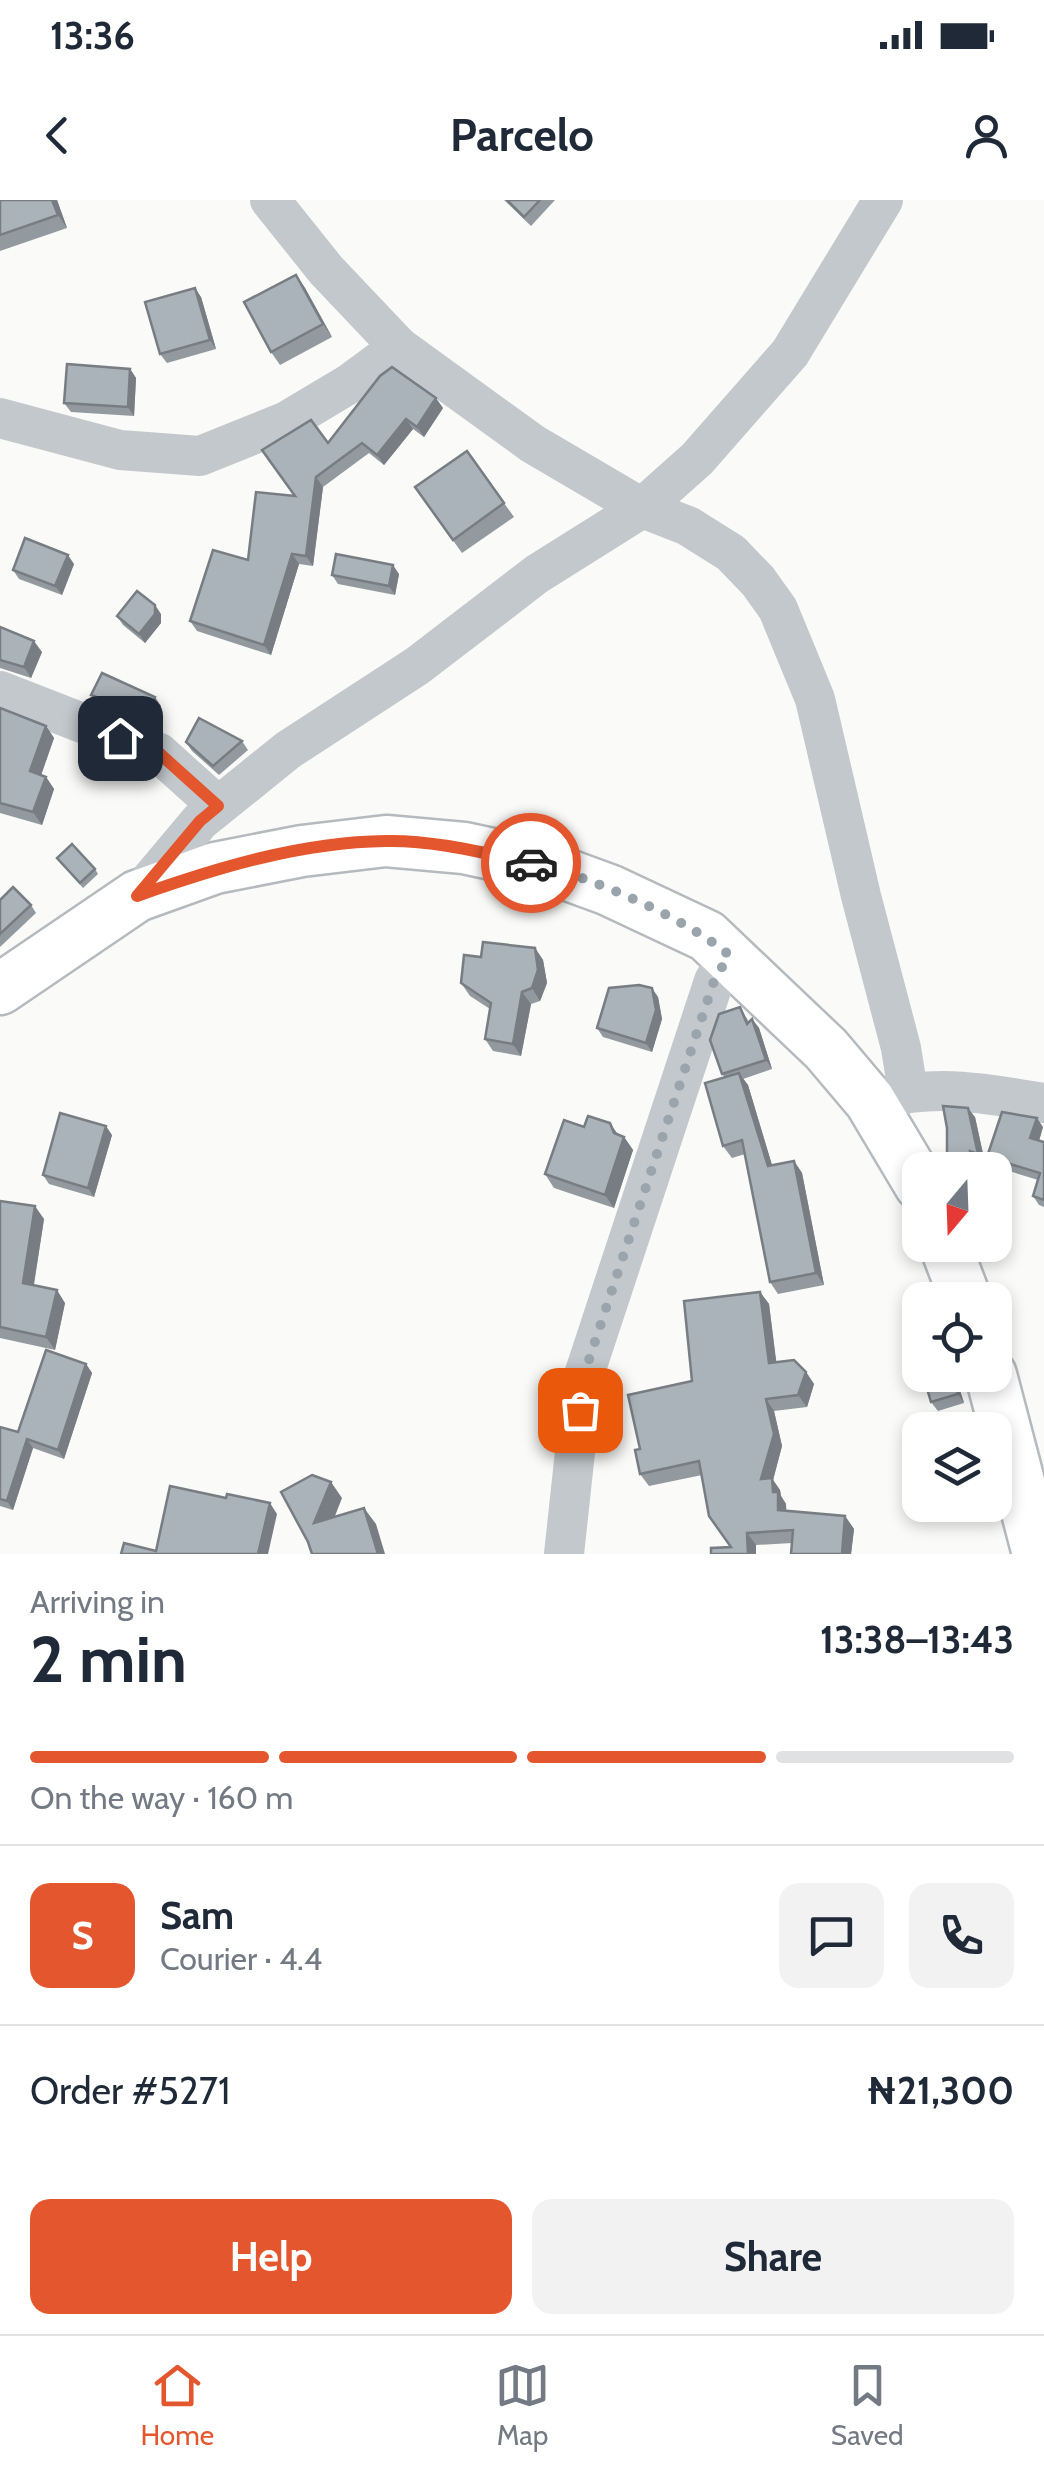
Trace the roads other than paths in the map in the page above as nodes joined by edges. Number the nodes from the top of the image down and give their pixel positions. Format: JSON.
{"nodes":[{"id":1,"x":270,"y":200,"type":"edge"},
{"id":2,"x":883,"y":200,"type":"edge"},
{"id":3,"x":399,"y":347,"type":"junction"},
{"id":4,"x":0,"y":418,"type":"edge"},
{"id":5,"x":642,"y":508,"type":"junction"},
{"id":6,"x":0,"y":691,"type":"edge"},
{"id":7,"x":218,"y":806,"type":"junction"},
{"id":8,"x":137,"y":896,"type":"junction"},
{"id":9,"x":729,"y":955,"type":"junction"},
{"id":10,"x":0,"y":989,"type":"edge"},
{"id":11,"x":889,"y":1097,"type":"junction"},
{"id":12,"x":1044,"y":1103,"type":"edge"},
{"id":13,"x":908,"y":1152,"type":"edge"},
{"id":14,"x":995,"y":1392,"type":"edge"},
{"id":15,"x":564,"y":1554,"type":"edge"},
{"id":16,"x":1038,"y":1554,"type":"edge"}],
"edges":[{"from":1,"to":3,"type":"street"},
{"from":2,"to":5,"type":"street"},
{"from":3,"to":4,"type":"street"},
{"from":3,"to":5,"type":"street"},
{"from":5,"to":7,"type":"street"},
{"from":5,"to":11,"type":"street"},
{"from":6,"to":7,"type":"street"},
{"from":7,"to":8,"type":"street"},
{"from":8,"to":9,"type":"main road"},
{"from":8,"to":10,"type":"main road"},
{"from":9,"to":11,"type":"main road"},
{"from":9,"to":15,"type":"street"},
{"from":11,"to":12,"type":"street"},
{"from":11,"to":13,"type":"main road"},
{"from":14,"to":16,"type":"main road"}]}
